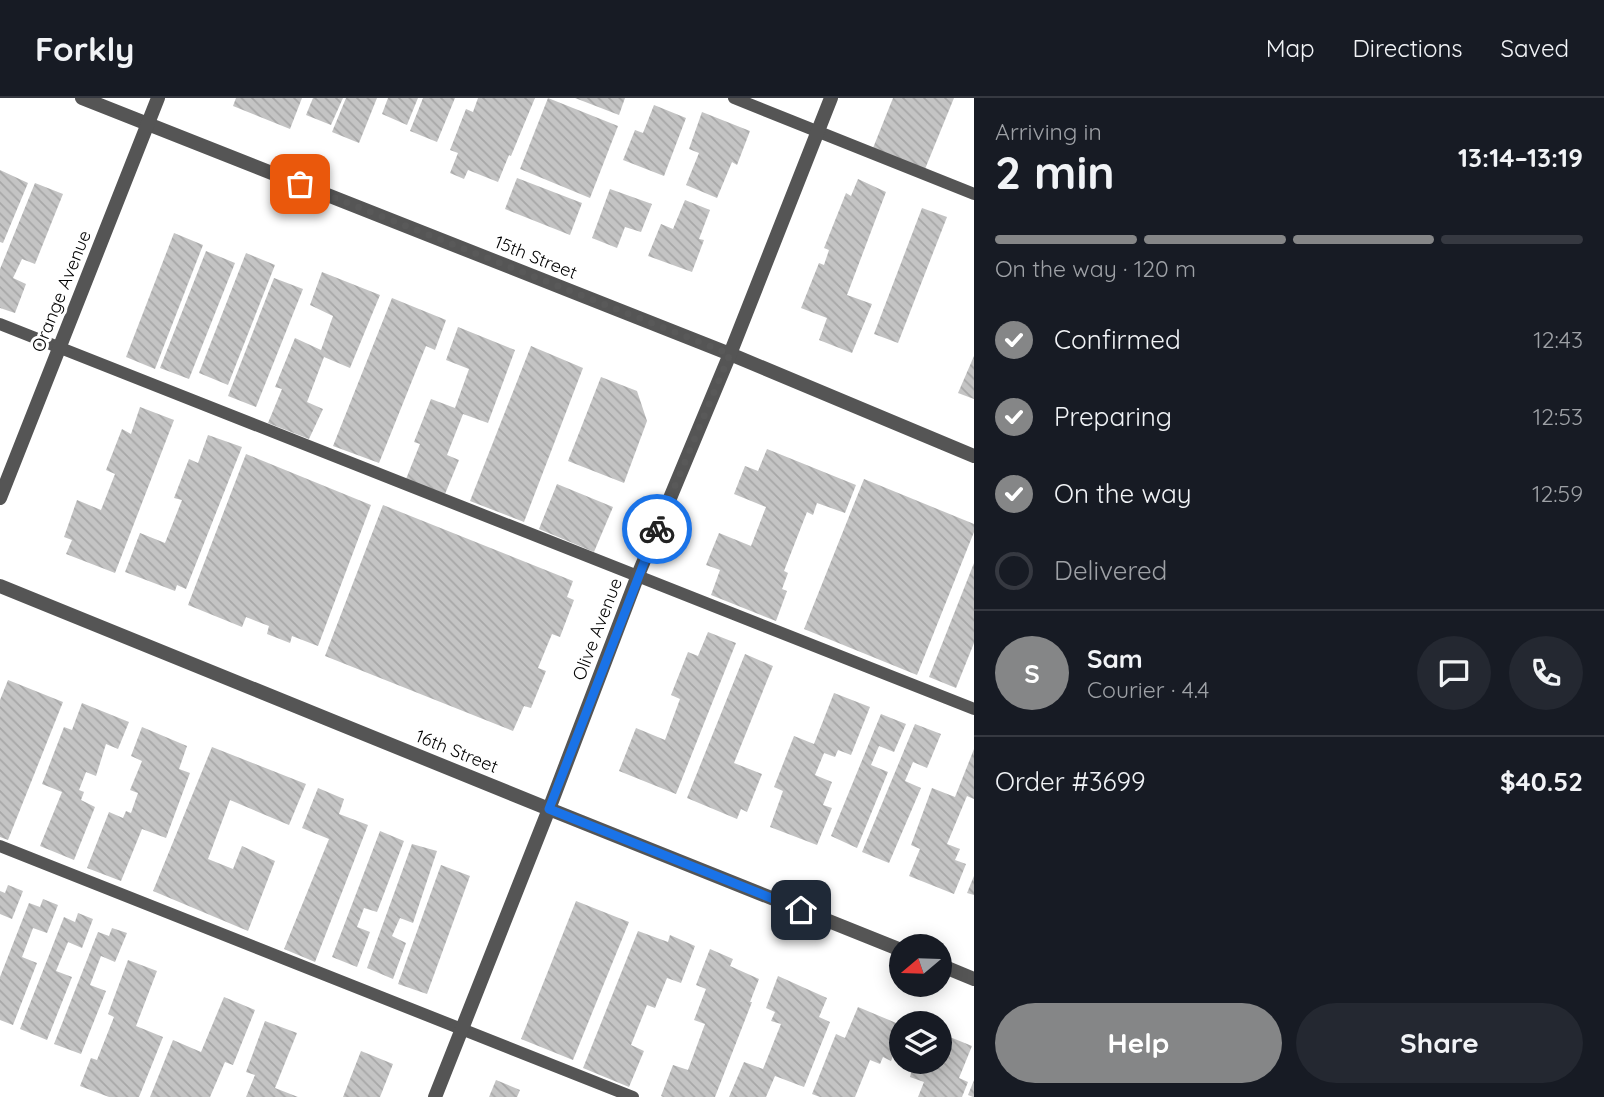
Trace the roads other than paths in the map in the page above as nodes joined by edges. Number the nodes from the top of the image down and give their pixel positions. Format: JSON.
{"nodes":[{"id":1,"x":82,"y":98,"type":"edge"},
{"id":2,"x":159,"y":98,"type":"edge"},
{"id":3,"x":734,"y":98,"type":"edge"},
{"id":4,"x":831,"y":98,"type":"edge"},
{"id":5,"x":148,"y":124,"type":"junction"},
{"id":6,"x":817,"y":132,"type":"junction"},
{"id":7,"x":974,"y":194,"type":"edge"},
{"id":8,"x":0,"y":324,"type":"edge"},
{"id":9,"x":60,"y":348,"type":"junction"},
{"id":10,"x":730,"y":354,"type":"junction"},
{"id":11,"x":974,"y":456,"type":"edge"},
{"id":12,"x":0,"y":498,"type":"edge"},
{"id":13,"x":638,"y":575,"type":"junction"},
{"id":14,"x":0,"y":586,"type":"edge"},
{"id":15,"x":974,"y":709,"type":"edge"},
{"id":16,"x":549,"y":809,"type":"junction"},
{"id":17,"x":0,"y":846,"type":"edge"},
{"id":18,"x":889,"y":945,"type":"edge"},
{"id":19,"x":952,"y":970,"type":"edge"},
{"id":20,"x":974,"y":979,"type":"edge"},
{"id":21,"x":462,"y":1030,"type":"junction"},
{"id":22,"x":435,"y":1097,"type":"edge"},
{"id":23,"x":633,"y":1097,"type":"edge"}],
"edges":[{"from":1,"to":5,"type":"street","name":"15th Street"},
{"from":2,"to":5,"type":"street","name":"Orange Avenue"},
{"from":3,"to":6,"type":"lane"},
{"from":4,"to":6,"type":"street","name":"Olive Avenue"},
{"from":5,"to":9,"type":"street","name":"Orange Avenue"},
{"from":5,"to":10,"type":"street","name":"15th Street"},
{"from":6,"to":7,"type":"lane"},
{"from":6,"to":10,"type":"street","name":"Olive Avenue"},
{"from":8,"to":9,"type":"lane"},
{"from":9,"to":12,"type":"street","name":"Orange Avenue"},
{"from":9,"to":13,"type":"lane"},
{"from":10,"to":11,"type":"street","name":"15th Street"},
{"from":10,"to":13,"type":"street","name":"Olive Avenue"},
{"from":13,"to":15,"type":"lane"},
{"from":13,"to":16,"type":"street","name":"Olive Avenue"},
{"from":14,"to":16,"type":"street","name":"16th Street"},
{"from":16,"to":18,"type":"street","name":"16th Street"},
{"from":16,"to":21,"type":"street","name":"Olive Avenue"},
{"from":17,"to":21,"type":"lane"},
{"from":19,"to":20,"type":"street"},
{"from":21,"to":22,"type":"street","name":"Olive Avenue"},
{"from":21,"to":23,"type":"lane"}]}
